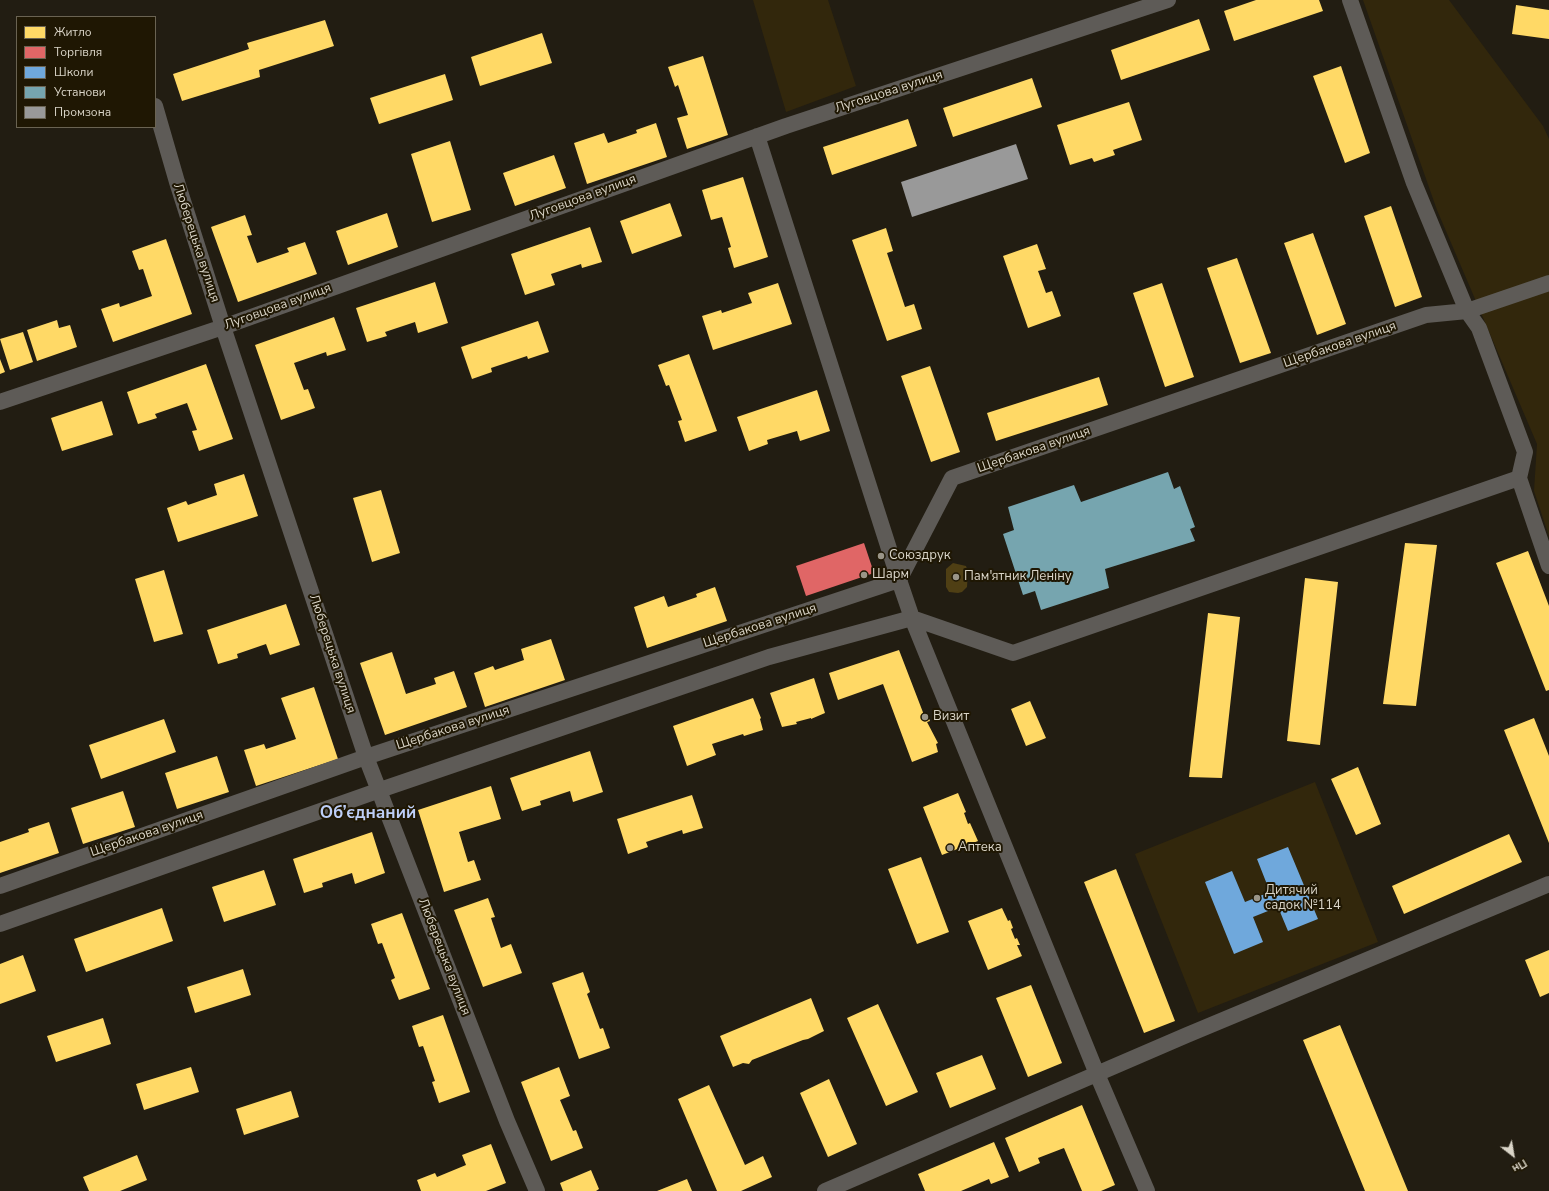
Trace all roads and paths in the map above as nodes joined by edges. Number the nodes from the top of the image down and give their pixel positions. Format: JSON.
{"nodes":[{"id":1,"x":1168,"y":0,"type":"edge"},
{"id":2,"x":1350,"y":0,"type":"edge"},
{"id":3,"x":156,"y":109,"type":"edge"},
{"id":4,"x":758,"y":136,"type":"junction"},
{"id":5,"x":1549,"y":283,"type":"edge"},
{"id":6,"x":1466,"y":311,"type":"junction"},
{"id":7,"x":223,"y":327,"type":"junction"},
{"id":8,"x":0,"y":402,"type":"edge"},
{"id":9,"x":1519,"y":478,"type":"junction"},
{"id":10,"x":1549,"y":566,"type":"edge"},
{"id":11,"x":899,"y":580,"type":"junction"},
{"id":12,"x":912,"y":618,"type":"junction"},
{"id":13,"x":366,"y":757,"type":"junction"},
{"id":14,"x":380,"y":790,"type":"junction"},
{"id":15,"x":1549,"y":884,"type":"edge"},
{"id":16,"x":0,"y":886,"type":"edge"},
{"id":17,"x":0,"y":924,"type":"edge"},
{"id":18,"x":1097,"y":1074,"type":"junction"},
{"id":19,"x":537,"y":1191,"type":"edge"},
{"id":20,"x":825,"y":1191,"type":"edge"},
{"id":21,"x":1147,"y":1191,"type":"edge"}],
"edges":[{"from":1,"to":4,"type":"street","name":"Луговцова вулиця"},
{"from":2,"to":6,"type":"street"},
{"from":3,"to":7,"type":"street","name":"Люберецька вулиця"},
{"from":4,"to":7,"type":"street","name":"Луговцова вулиця"},
{"from":4,"to":11,"type":"street"},
{"from":5,"to":6,"type":"street","name":"Щербакова вулиця"},
{"from":6,"to":9,"type":"street"},
{"from":6,"to":11,"type":"street","name":"Щербакова вулиця"},
{"from":7,"to":8,"type":"street","name":"Луговцова вулиця"},
{"from":7,"to":13,"type":"street","name":"Люберецька вулиця"},
{"from":9,"to":10,"type":"street"},
{"from":9,"to":12,"type":"street"},
{"from":11,"to":12,"type":"street"},
{"from":11,"to":13,"type":"street","name":"Щербакова вулиця"},
{"from":12,"to":14,"type":"street"},
{"from":12,"to":18,"type":"street"},
{"from":13,"to":14,"type":"street","name":"Люберецька вулиця"},
{"from":13,"to":16,"type":"street","name":"Щербакова вулиця"},
{"from":14,"to":17,"type":"street"},
{"from":14,"to":19,"type":"street","name":"Люберецька вулиця"},
{"from":15,"to":18,"type":"street"},
{"from":18,"to":20,"type":"street"},
{"from":18,"to":21,"type":"street"}]}
